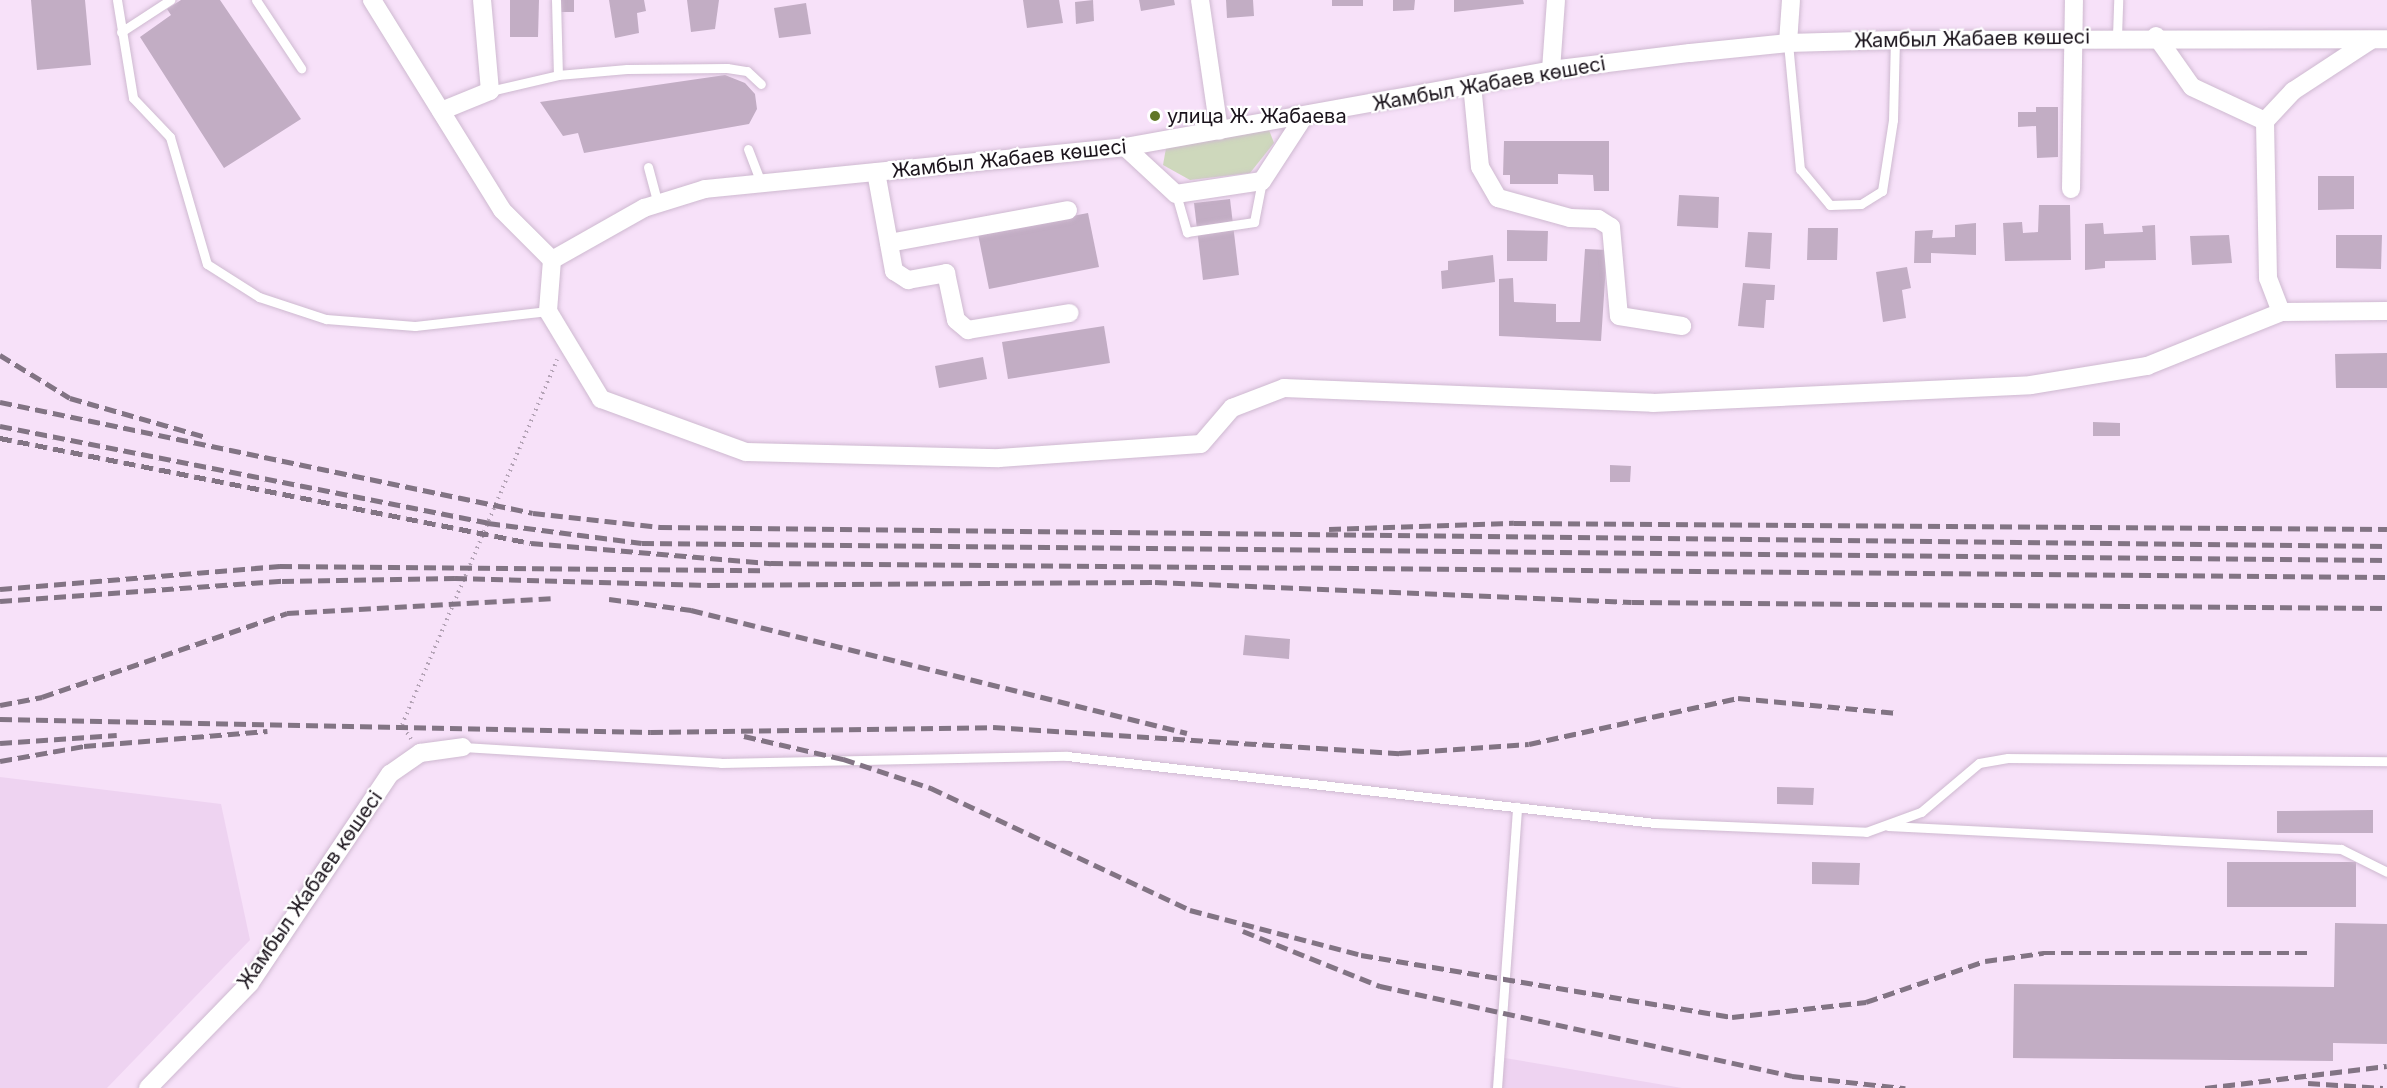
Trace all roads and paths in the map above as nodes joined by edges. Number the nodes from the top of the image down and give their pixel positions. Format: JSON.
{"nodes":[{"id":1,"x":117,"y":0,"type":"edge"},
{"id":2,"x":170,"y":0,"type":"edge"},
{"id":3,"x":256,"y":0,"type":"edge"},
{"id":4,"x":372,"y":0,"type":"edge"},
{"id":5,"x":482,"y":0,"type":"edge"},
{"id":6,"x":556,"y":0,"type":"edge"},
{"id":7,"x":1200,"y":0,"type":"edge"},
{"id":8,"x":1556,"y":0,"type":"edge"},
{"id":9,"x":1791,"y":0,"type":"edge"},
{"id":10,"x":2074,"y":0,"type":"edge"},
{"id":11,"x":2118,"y":0,"type":"edge"},
{"id":12,"x":121,"y":32,"type":"junction"},
{"id":13,"x":2117,"y":36,"type":"junction"},
{"id":14,"x":2156,"y":36,"type":"junction"},
{"id":15,"x":2074,"y":38,"type":"junction"},
{"id":16,"x":2379,"y":39,"type":"edge"},
{"id":17,"x":1894,"y":40,"type":"junction"},
{"id":18,"x":1788,"y":42,"type":"junction"},
{"id":19,"x":301,"y":68,"type":"dead end"},
{"id":20,"x":1551,"y":70,"type":"junction"},
{"id":21,"x":558,"y":75,"type":"junction"},
{"id":22,"x":761,"y":84,"type":"dead end"},
{"id":23,"x":1472,"y":84,"type":"junction"},
{"id":24,"x":490,"y":91,"type":"junction"},
{"id":25,"x":441,"y":111,"type":"junction"},
{"id":26,"x":1303,"y":118,"type":"junction"},
{"id":27,"x":2265,"y":121,"type":"junction"},
{"id":28,"x":1219,"y":131,"type":"junction"},
{"id":29,"x":1125,"y":147,"type":"junction"},
{"id":30,"x":748,"y":148,"type":"dead end"},
{"id":31,"x":648,"y":167,"type":"dead end"},
{"id":32,"x":876,"y":172,"type":"junction"},
{"id":33,"x":1262,"y":181,"type":"junction"},
{"id":34,"x":760,"y":183,"type":"junction"},
{"id":35,"x":2071,"y":189,"type":"dead end"},
{"id":36,"x":1176,"y":194,"type":"junction"},
{"id":37,"x":658,"y":204,"type":"junction"},
{"id":38,"x":1068,"y":210,"type":"dead end"},
{"id":39,"x":889,"y":243,"type":"junction"},
{"id":40,"x":552,"y":260,"type":"junction"},
{"id":41,"x":548,"y":311,"type":"junction"},
{"id":42,"x":2387,"y":311,"type":"edge"},
{"id":43,"x":2281,"y":312,"type":"junction"},
{"id":44,"x":1070,"y":313,"type":"dead end"},
{"id":45,"x":1682,"y":326,"type":"dead end"},
{"id":46,"x":565,"y":340,"type":"junction"},
{"id":47,"x":463,"y":747,"type":"joint"},
{"id":48,"x":420,"y":753,"type":"junction"},
{"id":49,"x":2387,"y":761,"type":"edge"},
{"id":50,"x":1517,"y":807,"type":"junction"},
{"id":51,"x":1882,"y":826,"type":"junction"},
{"id":52,"x":2387,"y":872,"type":"edge"},
{"id":53,"x":148,"y":1088,"type":"edge"},
{"id":54,"x":1497,"y":1088,"type":"edge"}],
"edges":[{"from":1,"to":12,"type":"lane"},
{"from":2,"to":12,"type":"lane"},
{"from":3,"to":19,"type":"lane"},
{"from":4,"to":25,"type":"street"},
{"from":5,"to":24,"type":"street"},
{"from":6,"to":21,"type":"lane"},
{"from":7,"to":28,"type":"street"},
{"from":8,"to":20,"type":"street"},
{"from":9,"to":18,"type":"street"},
{"from":10,"to":15,"type":"street"},
{"from":11,"to":13,"type":"lane"},
{"from":12,"to":41,"type":"lane"},
{"from":13,"to":14,"type":"street","name":"Жамбыл Жабаев көшесі"},
{"from":13,"to":15,"type":"street","name":"Жамбыл Жабаев көшесі"},
{"from":14,"to":16,"type":"street","name":"Жамбыл Жабаев көшесі"},
{"from":14,"to":27,"type":"street"},
{"from":15,"to":17,"type":"street","name":"Жамбыл Жабаев көшесі"},
{"from":15,"to":35,"type":"street"},
{"from":16,"to":27,"type":"street"},
{"from":17,"to":18,"type":"street","name":"Жамбыл Жабаев көшесі"},
{"from":17,"to":18,"type":"lane"},
{"from":18,"to":20,"type":"street","name":"Жамбыл Жабаев көшесі"},
{"from":20,"to":23,"type":"street","name":"Жамбыл Жабаев көшесі"},
{"from":21,"to":22,"type":"lane"},
{"from":21,"to":24,"type":"lane"},
{"from":23,"to":26,"type":"street","name":"Жамбыл Жабаев көшесі"},
{"from":23,"to":45,"type":"street"},
{"from":24,"to":25,"type":"street"},
{"from":25,"to":40,"type":"street"},
{"from":26,"to":28,"type":"street","name":"Жамбыл Жабаев көшесі"},
{"from":26,"to":33,"type":"street"},
{"from":27,"to":43,"type":"street"},
{"from":28,"to":29,"type":"street","name":"Жамбыл Жабаев көшесі"},
{"from":29,"to":32,"type":"street","name":"Жамбыл Жабаев көшесі"},
{"from":29,"to":36,"type":"street"},
{"from":30,"to":34,"type":"lane"},
{"from":31,"to":37,"type":"lane"},
{"from":32,"to":34,"type":"street","name":"Жамбыл Жабаев көшесі"},
{"from":32,"to":39,"type":"street"},
{"from":33,"to":36,"type":"street"},
{"from":33,"to":36,"type":"lane"},
{"from":34,"to":37,"type":"street","name":"Жамбыл Жабаев көшесі"},
{"from":37,"to":40,"type":"street","name":"Жамбыл Жабаев көшесі"},
{"from":38,"to":39,"type":"street"},
{"from":39,"to":44,"type":"street"},
{"from":40,"to":41,"type":"street"},
{"from":41,"to":46,"type":"street"},
{"from":42,"to":43,"type":"street"},
{"from":43,"to":46,"type":"street"},
{"from":46,"to":48,"type":"path"},
{"from":47,"to":48,"type":"street","name":"Жамбыл Жабаев көшесі"},
{"from":47,"to":50,"type":"lane"},
{"from":48,"to":53,"type":"street","name":"Жамбыл Жабаев көшесі"},
{"from":49,"to":51,"type":"lane"},
{"from":50,"to":51,"type":"lane"},
{"from":50,"to":54,"type":"lane"},
{"from":51,"to":52,"type":"lane"}]}
